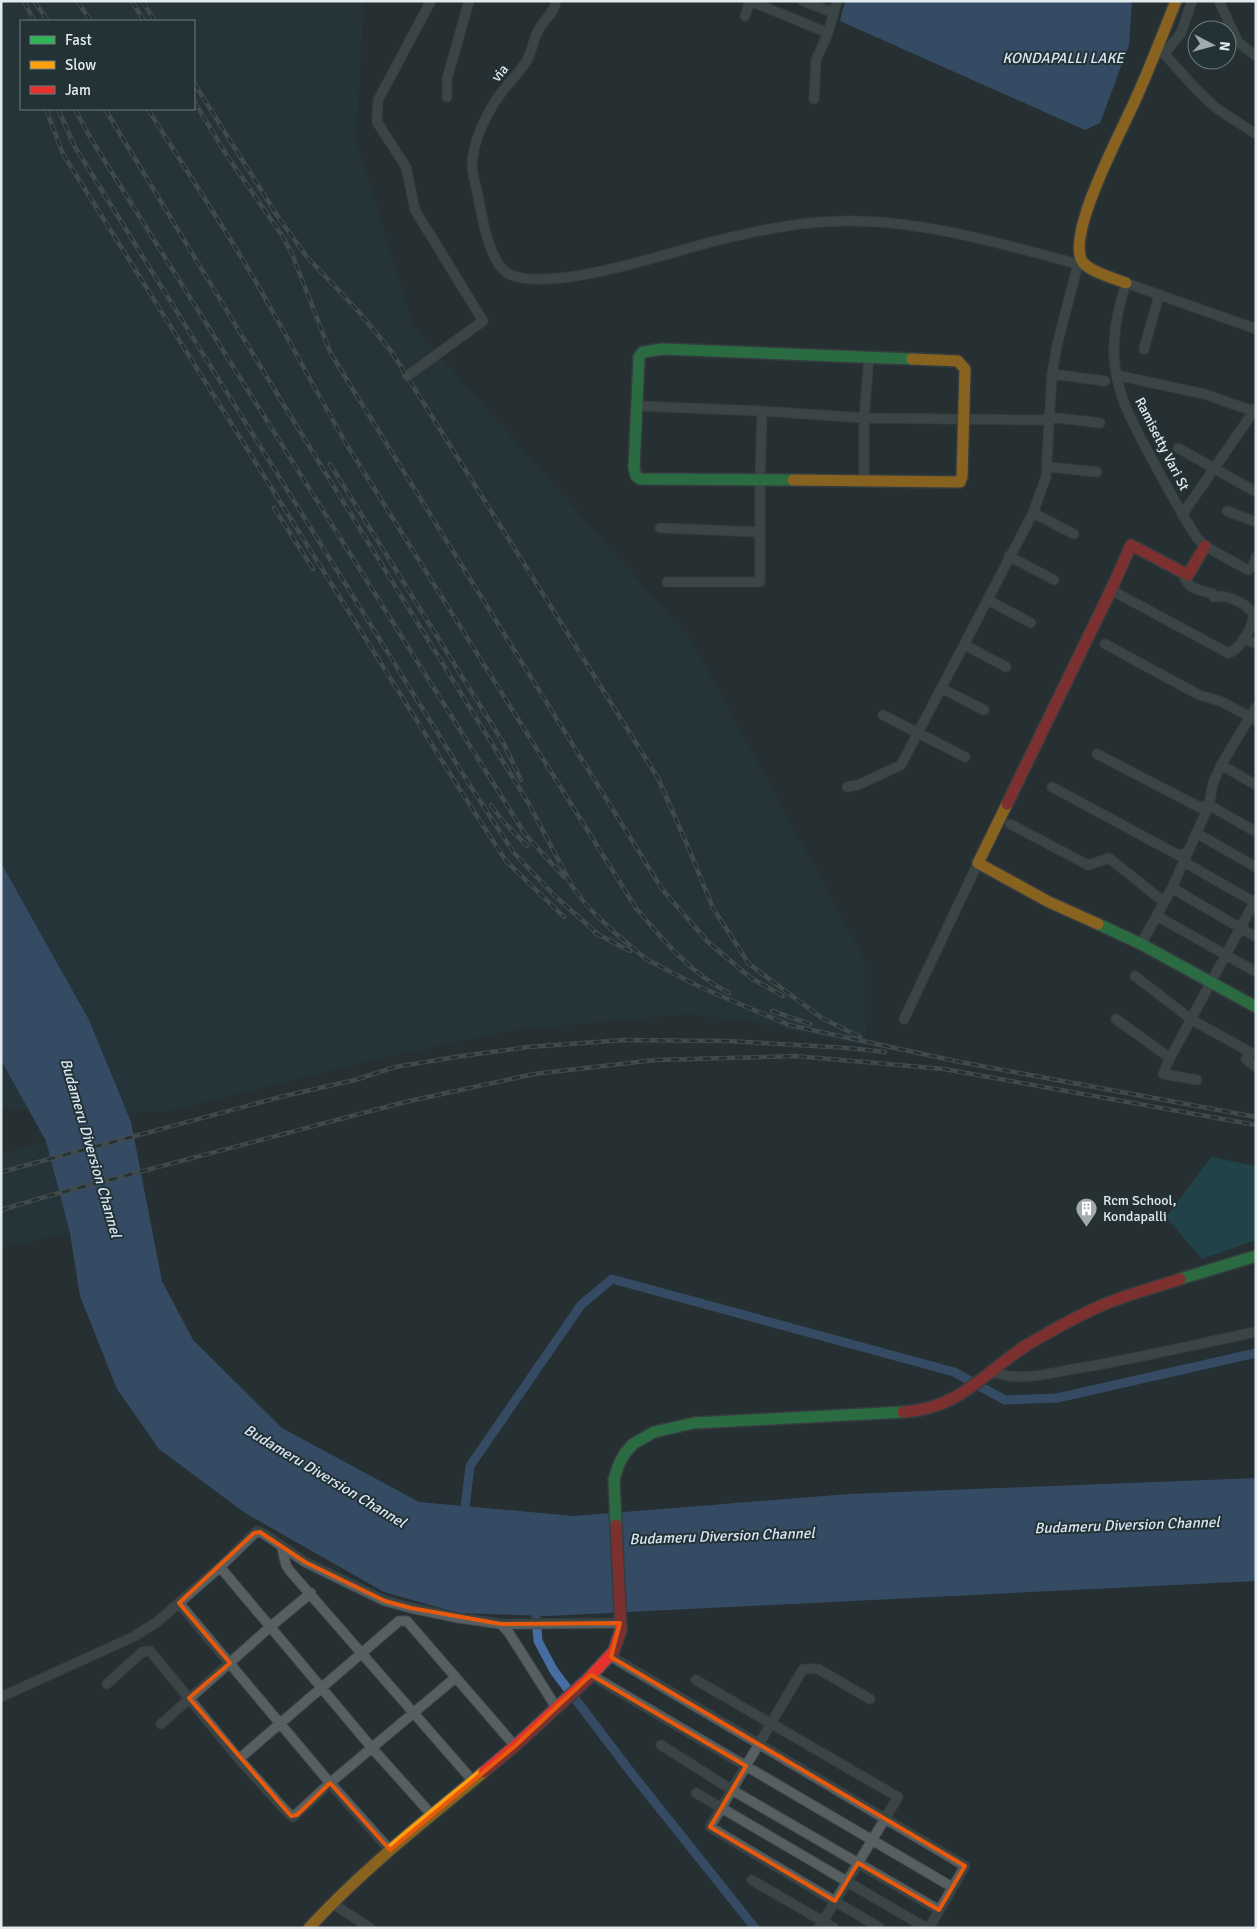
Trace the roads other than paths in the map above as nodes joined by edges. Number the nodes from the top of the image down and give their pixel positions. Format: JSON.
{"nodes":[{"id":1,"x":431,"y":1,"type":"edge"},
{"id":2,"x":469,"y":1,"type":"edge"},
{"id":3,"x":556,"y":1,"type":"edge"},
{"id":4,"x":750,"y":1,"type":"edge"},
{"id":5,"x":803,"y":1,"type":"edge"},
{"id":6,"x":836,"y":1,"type":"edge"},
{"id":7,"x":1176,"y":1,"type":"edge"},
{"id":8,"x":1192,"y":1,"type":"edge"},
{"id":9,"x":1218,"y":1,"type":"edge"},
{"id":10,"x":834,"y":13,"type":"junction"},
{"id":11,"x":745,"y":16,"type":"dead end"},
{"id":12,"x":828,"y":33,"type":"junction"},
{"id":13,"x":1161,"y":50,"type":"junction"},
{"id":14,"x":1256,"y":56,"type":"edge"},
{"id":15,"x":447,"y":97,"type":"dead end"},
{"id":16,"x":814,"y":99,"type":"dead end"},
{"id":17,"x":1256,"y":134,"type":"edge"},
{"id":18,"x":1080,"y":263,"type":"junction"},
{"id":19,"x":1126,"y":283,"type":"junction"},
{"id":20,"x":1159,"y":295,"type":"junction"},
{"id":21,"x":1256,"y":329,"type":"edge"},
{"id":22,"x":1144,"y":349,"type":"dead end"},
{"id":23,"x":869,"y":357,"type":"junction"},
{"id":24,"x":1052,"y":374,"type":"junction"},
{"id":25,"x":407,"y":376,"type":"dead end"},
{"id":26,"x":1116,"y":376,"type":"junction"},
{"id":27,"x":1105,"y":381,"type":"dead end"},
{"id":28,"x":637,"y":406,"type":"junction"},
{"id":29,"x":762,"y":411,"type":"junction"},
{"id":30,"x":1255,"y":411,"type":"edge"},
{"id":31,"x":1050,"y":417,"type":"junction"},
{"id":32,"x":864,"y":418,"type":"junction"},
{"id":33,"x":964,"y":420,"type":"junction"},
{"id":34,"x":1100,"y":423,"type":"dead end"},
{"id":35,"x":1178,"y":448,"type":"dead end"},
{"id":36,"x":1048,"y":467,"type":"junction"},
{"id":37,"x":1214,"y":469,"type":"junction"},
{"id":38,"x":1097,"y":472,"type":"dead end"},
{"id":39,"x":760,"y":480,"type":"junction"},
{"id":40,"x":864,"y":480,"type":"junction"},
{"id":41,"x":1256,"y":492,"type":"edge"},
{"id":42,"x":1227,"y":511,"type":"dead end"},
{"id":43,"x":1033,"y":513,"type":"junction"},
{"id":44,"x":1182,"y":514,"type":"junction"},
{"id":45,"x":1256,"y":522,"type":"edge"},
{"id":46,"x":660,"y":528,"type":"dead end"},
{"id":47,"x":760,"y":532,"type":"junction"},
{"id":48,"x":1074,"y":534,"type":"dead end"},
{"id":49,"x":1205,"y":546,"type":"junction"},
{"id":50,"x":1009,"y":556,"type":"junction"},
{"id":51,"x":1256,"y":557,"type":"edge"},
{"id":52,"x":1182,"y":573,"type":"junction"},
{"id":53,"x":1054,"y":580,"type":"dead end"},
{"id":54,"x":667,"y":582,"type":"dead end"},
{"id":55,"x":1111,"y":590,"type":"junction"},
{"id":56,"x":988,"y":600,"type":"junction"},
{"id":57,"x":1031,"y":623,"type":"dead end"},
{"id":58,"x":1244,"y":638,"type":"junction"},
{"id":59,"x":1106,"y":644,"type":"dead end"},
{"id":60,"x":1256,"y":644,"type":"edge"},
{"id":61,"x":965,"y":645,"type":"junction"},
{"id":62,"x":1006,"y":667,"type":"dead end"},
{"id":63,"x":942,"y":688,"type":"junction"},
{"id":64,"x":1256,"y":707,"type":"edge"},
{"id":65,"x":984,"y":710,"type":"dead end"},
{"id":66,"x":883,"y":715,"type":"dead end"},
{"id":67,"x":1253,"y":718,"type":"edge"},
{"id":68,"x":918,"y":733,"type":"junction"},
{"id":69,"x":1097,"y":754,"type":"dead end"},
{"id":70,"x":965,"y":757,"type":"dead end"},
{"id":71,"x":1220,"y":764,"type":"junction"},
{"id":72,"x":1256,"y":786,"type":"edge"},
{"id":73,"x":846,"y":787,"type":"dead end"},
{"id":74,"x":1052,"y":787,"type":"dead end"},
{"id":75,"x":1209,"y":805,"type":"junction"},
{"id":76,"x":1010,"y":824,"type":"dead end"},
{"id":77,"x":1256,"y":832,"type":"edge"},
{"id":78,"x":1196,"y":833,"type":"junction"},
{"id":79,"x":1184,"y":862,"type":"junction"},
{"id":80,"x":978,"y":863,"type":"junction"},
{"id":81,"x":1256,"y":867,"type":"edge"},
{"id":82,"x":1172,"y":888,"type":"junction"},
{"id":83,"x":1255,"y":901,"type":"edge"},
{"id":84,"x":1164,"y":902,"type":"junction"},
{"id":85,"x":1157,"y":916,"type":"junction"},
{"id":86,"x":1241,"y":929,"type":"junction"},
{"id":87,"x":1256,"y":937,"type":"edge"},
{"id":88,"x":1141,"y":944,"type":"junction"},
{"id":89,"x":1226,"y":954,"type":"junction"},
{"id":90,"x":1256,"y":972,"type":"edge"},
{"id":91,"x":1135,"y":976,"type":"dead end"},
{"id":92,"x":1212,"y":981,"type":"junction"},
{"id":93,"x":1256,"y":1007,"type":"edge"},
{"id":94,"x":904,"y":1019,"type":"dead end"},
{"id":95,"x":1116,"y":1019,"type":"dead end"},
{"id":96,"x":1192,"y":1020,"type":"junction"},
{"id":97,"x":1170,"y":1058,"type":"junction"},
{"id":98,"x":1256,"y":1067,"type":"edge"},
{"id":99,"x":1197,"y":1080,"type":"dead end"},
{"id":100,"x":1256,"y":1256,"type":"edge"},
{"id":101,"x":1256,"y":1332,"type":"edge"},
{"id":102,"x":994,"y":1372,"type":"junction"},
{"id":103,"x":282,"y":1548,"type":"junction"},
{"id":104,"x":220,"y":1568,"type":"junction"},
{"id":105,"x":311,"y":1593,"type":"junction"},
{"id":106,"x":179,"y":1603,"type":"junction"},
{"id":107,"x":620,"y":1623,"type":"junction"},
{"id":108,"x":501,"y":1624,"type":"junction"},
{"id":109,"x":270,"y":1627,"type":"junction"},
{"id":110,"x":362,"y":1653,"type":"junction"},
{"id":111,"x":610,"y":1656,"type":"junction"},
{"id":112,"x":230,"y":1663,"type":"junction"},
{"id":113,"x":591,"y":1675,"type":"junction"},
{"id":114,"x":455,"y":1678,"type":"junction"},
{"id":115,"x":696,"y":1680,"type":"dead end"},
{"id":116,"x":107,"y":1684,"type":"dead end"},
{"id":117,"x":322,"y":1688,"type":"junction"},
{"id":118,"x":1,"y":1697,"type":"edge"},
{"id":119,"x":189,"y":1698,"type":"junction"},
{"id":120,"x":870,"y":1700,"type":"dead end"},
{"id":121,"x":557,"y":1706,"type":"junction"},
{"id":122,"x":413,"y":1712,"type":"junction"},
{"id":123,"x":280,"y":1723,"type":"junction"},
{"id":124,"x":771,"y":1723,"type":"junction"},
{"id":125,"x":160,"y":1724,"type":"dead end"},
{"id":126,"x":759,"y":1744,"type":"junction"},
{"id":127,"x":661,"y":1745,"type":"dead end"},
{"id":128,"x":515,"y":1746,"type":"junction"},
{"id":129,"x":372,"y":1748,"type":"junction"},
{"id":130,"x":240,"y":1759,"type":"junction"},
{"id":131,"x":746,"y":1766,"type":"junction"},
{"id":132,"x":473,"y":1781,"type":"junction"},
{"id":133,"x":330,"y":1783,"type":"junction"},
{"id":134,"x":732,"y":1790,"type":"junction"},
{"id":135,"x":696,"y":1794,"type":"dead end"},
{"id":136,"x":722,"y":1808,"type":"junction"},
{"id":137,"x":432,"y":1815,"type":"junction"},
{"id":138,"x":885,"y":1818,"type":"junction"},
{"id":139,"x":872,"y":1840,"type":"junction"},
{"id":140,"x":390,"y":1850,"type":"junction"},
{"id":141,"x":858,"y":1863,"type":"junction"},
{"id":142,"x":752,"y":1880,"type":"dead end"},
{"id":143,"x":847,"y":1881,"type":"junction"},
{"id":144,"x":952,"y":1887,"type":"junction"},
{"id":145,"x":835,"y":1901,"type":"junction"},
{"id":146,"x":332,"y":1903,"type":"junction"},
{"id":147,"x":938,"y":1910,"type":"junction"},
{"id":148,"x":821,"y":1925,"type":"edge"},
{"id":149,"x":308,"y":1928,"type":"edge"},
{"id":150,"x":370,"y":1928,"type":"edge"},
{"id":151,"x":834,"y":1928,"type":"edge"},
{"id":152,"x":880,"y":1928,"type":"edge"},
{"id":153,"x":927,"y":1928,"type":"edge"}],
"edges":[{"from":1,"to":25,"type":"street"},
{"from":2,"to":15,"type":"street"},
{"from":3,"to":18,"type":"street","name":"via"},
{"from":4,"to":11,"type":"street"},
{"from":4,"to":12,"type":"street"},
{"from":5,"to":10,"type":"street"},
{"from":6,"to":10,"type":"street"},
{"from":7,"to":13,"type":"street"},
{"from":8,"to":13,"type":"street"},
{"from":9,"to":14,"type":"street"},
{"from":10,"to":12,"type":"street"},
{"from":12,"to":16,"type":"street"},
{"from":13,"to":17,"type":"street"},
{"from":13,"to":18,"type":"street"},
{"from":18,"to":19,"type":"street"},
{"from":18,"to":24,"type":"street"},
{"from":19,"to":20,"type":"street"},
{"from":19,"to":26,"type":"street","name":"Ramisetty Vari St"},
{"from":20,"to":21,"type":"street"},
{"from":20,"to":22,"type":"street"},
{"from":23,"to":28,"type":"street"},
{"from":23,"to":32,"type":"street"},
{"from":23,"to":33,"type":"street"},
{"from":24,"to":27,"type":"street"},
{"from":24,"to":31,"type":"street"},
{"from":26,"to":30,"type":"street"},
{"from":26,"to":44,"type":"street","name":"Ramisetty Vari St"},
{"from":28,"to":29,"type":"street"},
{"from":28,"to":39,"type":"street"},
{"from":29,"to":32,"type":"street"},
{"from":29,"to":39,"type":"street"},
{"from":30,"to":37,"type":"street"},
{"from":31,"to":33,"type":"street"},
{"from":31,"to":34,"type":"street"},
{"from":31,"to":36,"type":"street"},
{"from":32,"to":33,"type":"street"},
{"from":32,"to":40,"type":"street"},
{"from":33,"to":40,"type":"street"},
{"from":35,"to":37,"type":"street"},
{"from":36,"to":38,"type":"street"},
{"from":36,"to":43,"type":"street"},
{"from":37,"to":41,"type":"street"},
{"from":37,"to":44,"type":"street"},
{"from":39,"to":40,"type":"street"},
{"from":39,"to":47,"type":"street"},
{"from":42,"to":45,"type":"street"},
{"from":43,"to":48,"type":"street"},
{"from":43,"to":50,"type":"street"},
{"from":44,"to":49,"type":"street","name":"Ramisetty Vari St"},
{"from":46,"to":47,"type":"street"},
{"from":47,"to":54,"type":"street"},
{"from":49,"to":51,"type":"street","name":"Ramisetty Vari St"},
{"from":49,"to":52,"type":"street"},
{"from":50,"to":53,"type":"street"},
{"from":50,"to":56,"type":"street"},
{"from":52,"to":55,"type":"street"},
{"from":52,"to":58,"type":"street"},
{"from":55,"to":58,"type":"street"},
{"from":55,"to":80,"type":"street"},
{"from":56,"to":57,"type":"street"},
{"from":56,"to":61,"type":"street"},
{"from":58,"to":60,"type":"street"},
{"from":59,"to":67,"type":"street"},
{"from":61,"to":62,"type":"street"},
{"from":61,"to":63,"type":"street"},
{"from":63,"to":65,"type":"street"},
{"from":63,"to":68,"type":"street"},
{"from":64,"to":67,"type":"street"},
{"from":66,"to":68,"type":"street"},
{"from":67,"to":71,"type":"street"},
{"from":68,"to":70,"type":"street"},
{"from":68,"to":73,"type":"street"},
{"from":69,"to":75,"type":"street"},
{"from":71,"to":72,"type":"street"},
{"from":71,"to":75,"type":"street"},
{"from":74,"to":79,"type":"street"},
{"from":75,"to":77,"type":"street"},
{"from":75,"to":78,"type":"street"},
{"from":76,"to":84,"type":"street"},
{"from":78,"to":79,"type":"street"},
{"from":78,"to":81,"type":"street"},
{"from":79,"to":82,"type":"street"},
{"from":79,"to":83,"type":"street"},
{"from":80,"to":88,"type":"street"},
{"from":80,"to":94,"type":"street"},
{"from":82,"to":84,"type":"street"},
{"from":82,"to":86,"type":"street"},
{"from":83,"to":86,"type":"street"},
{"from":84,"to":85,"type":"street"},
{"from":85,"to":88,"type":"street"},
{"from":85,"to":89,"type":"street"},
{"from":86,"to":87,"type":"street"},
{"from":86,"to":89,"type":"street"},
{"from":88,"to":92,"type":"street"},
{"from":89,"to":90,"type":"street"},
{"from":89,"to":92,"type":"street"},
{"from":91,"to":96,"type":"street"},
{"from":92,"to":93,"type":"street"},
{"from":92,"to":96,"type":"street"},
{"from":95,"to":97,"type":"street"},
{"from":96,"to":97,"type":"street"},
{"from":96,"to":98,"type":"street"},
{"from":97,"to":99,"type":"street"},
{"from":100,"to":102,"type":"street"},
{"from":101,"to":102,"type":"street"},
{"from":102,"to":107,"type":"street"},
{"from":103,"to":104,"type":"street"},
{"from":103,"to":105,"type":"street"},
{"from":103,"to":108,"type":"street"},
{"from":104,"to":106,"type":"street"},
{"from":104,"to":109,"type":"street"},
{"from":105,"to":109,"type":"street"},
{"from":105,"to":110,"type":"street"},
{"from":106,"to":112,"type":"street"},
{"from":106,"to":118,"type":"street"},
{"from":107,"to":108,"type":"street"},
{"from":107,"to":111,"type":"street"},
{"from":108,"to":121,"type":"street"},
{"from":109,"to":112,"type":"street"},
{"from":109,"to":117,"type":"street"},
{"from":110,"to":114,"type":"street"},
{"from":110,"to":117,"type":"street"},
{"from":110,"to":122,"type":"street"},
{"from":111,"to":113,"type":"street"},
{"from":111,"to":126,"type":"street"},
{"from":112,"to":119,"type":"street"},
{"from":112,"to":123,"type":"street"},
{"from":113,"to":121,"type":"street"},
{"from":113,"to":131,"type":"street"},
{"from":114,"to":122,"type":"street"},
{"from":114,"to":128,"type":"street"},
{"from":115,"to":124,"type":"street"},
{"from":116,"to":119,"type":"street"},
{"from":117,"to":123,"type":"street"},
{"from":117,"to":129,"type":"street"},
{"from":119,"to":125,"type":"street"},
{"from":119,"to":130,"type":"street"},
{"from":120,"to":124,"type":"street"},
{"from":121,"to":128,"type":"street"},
{"from":122,"to":129,"type":"street"},
{"from":122,"to":132,"type":"street"},
{"from":123,"to":130,"type":"street"},
{"from":123,"to":133,"type":"street"},
{"from":124,"to":126,"type":"street"},
{"from":124,"to":138,"type":"street"},
{"from":126,"to":131,"type":"street"},
{"from":126,"to":138,"type":"street"},
{"from":127,"to":134,"type":"street"},
{"from":128,"to":132,"type":"street"},
{"from":129,"to":133,"type":"street"},
{"from":129,"to":137,"type":"street"},
{"from":130,"to":133,"type":"street"},
{"from":131,"to":134,"type":"street"},
{"from":131,"to":139,"type":"street"},
{"from":132,"to":137,"type":"street"},
{"from":133,"to":140,"type":"street"},
{"from":134,"to":136,"type":"street"},
{"from":134,"to":141,"type":"street"},
{"from":135,"to":136,"type":"street"},
{"from":136,"to":143,"type":"street"},
{"from":136,"to":145,"type":"street"},
{"from":137,"to":140,"type":"street"},
{"from":138,"to":139,"type":"street"},
{"from":138,"to":144,"type":"street"},
{"from":139,"to":141,"type":"street"},
{"from":139,"to":144,"type":"street"},
{"from":140,"to":146,"type":"street"},
{"from":141,"to":143,"type":"street"},
{"from":141,"to":147,"type":"street"},
{"from":142,"to":148,"type":"street"},
{"from":143,"to":145,"type":"street"},
{"from":143,"to":153,"type":"street"},
{"from":144,"to":147,"type":"street"},
{"from":145,"to":148,"type":"street"},
{"from":145,"to":152,"type":"street"},
{"from":146,"to":149,"type":"street"},
{"from":146,"to":150,"type":"street"},
{"from":147,"to":153,"type":"street"},
{"from":148,"to":151,"type":"street"}]}
